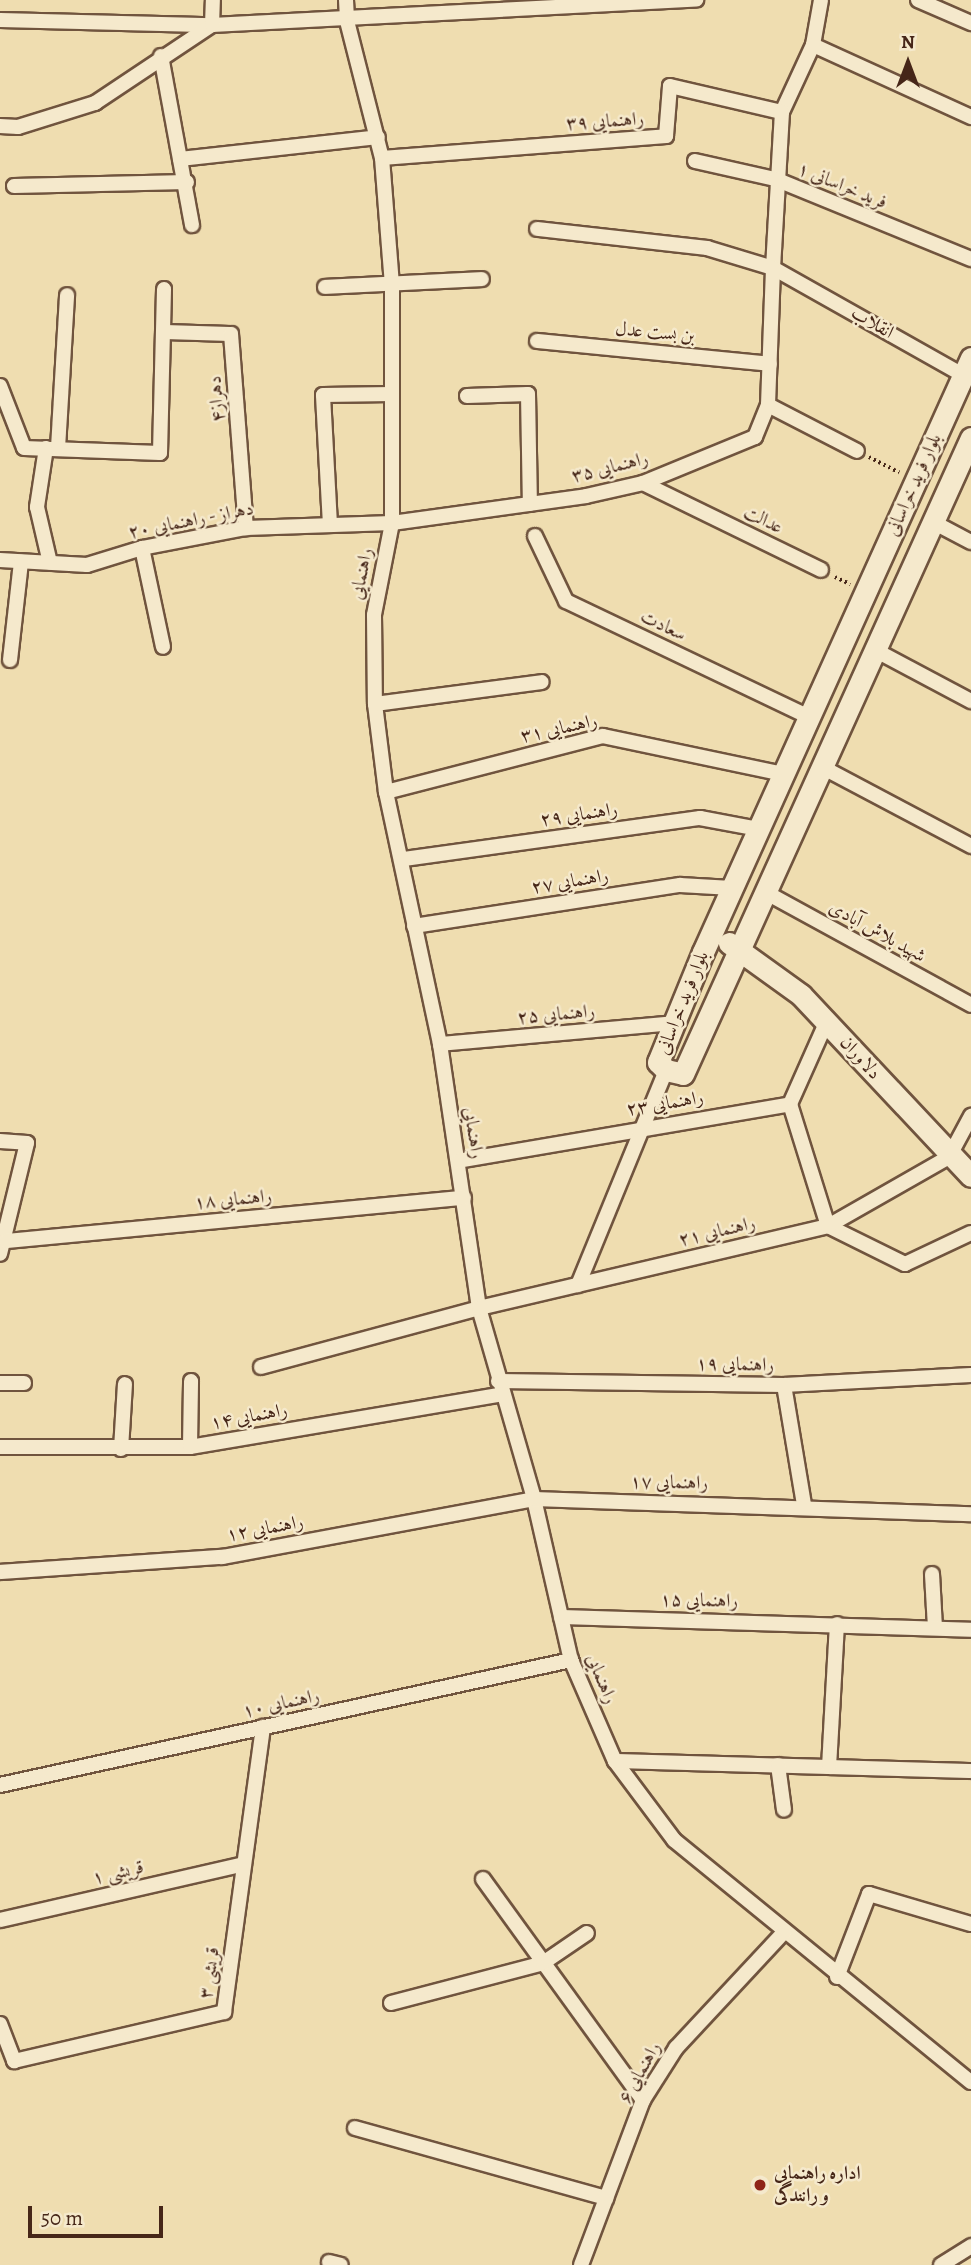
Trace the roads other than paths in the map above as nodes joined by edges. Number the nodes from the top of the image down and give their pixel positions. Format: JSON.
{"nodes":[{"id":1,"x":213,"y":0,"type":"edge"},
{"id":2,"x":346,"y":0,"type":"edge"},
{"id":3,"x":821,"y":0,"type":"edge"},
{"id":4,"x":918,"y":0,"type":"edge"},
{"id":5,"x":696,"y":1,"type":"edge"},
{"id":6,"x":0,"y":20,"type":"edge"},
{"id":7,"x":347,"y":21,"type":"junction"},
{"id":8,"x":971,"y":23,"type":"edge"},
{"id":9,"x":212,"y":25,"type":"junction"},
{"id":10,"x":813,"y":45,"type":"junction"},
{"id":11,"x":161,"y":55,"type":"junction"},
{"id":12,"x":782,"y":112,"type":"junction"},
{"id":13,"x":971,"y":117,"type":"edge"},
{"id":14,"x":0,"y":127,"type":"edge"},
{"id":15,"x":378,"y":137,"type":"junction"},
{"id":16,"x":382,"y":158,"type":"junction"},
{"id":17,"x":180,"y":159,"type":"junction"},
{"id":18,"x":695,"y":161,"type":"dead end"},
{"id":19,"x":775,"y":179,"type":"junction"},
{"id":20,"x":187,"y":182,"type":"junction"},
{"id":21,"x":15,"y":186,"type":"dead end"},
{"id":22,"x":192,"y":225,"type":"dead end"},
{"id":23,"x":537,"y":229,"type":"dead end"},
{"id":24,"x":971,"y":259,"type":"edge"},
{"id":25,"x":773,"y":268,"type":"junction"},
{"id":26,"x":482,"y":279,"type":"dead end"},
{"id":27,"x":392,"y":285,"type":"junction"},
{"id":28,"x":325,"y":287,"type":"dead end"},
{"id":29,"x":164,"y":289,"type":"dead end"},
{"id":30,"x":67,"y":295,"type":"dead end"},
{"id":31,"x":164,"y":332,"type":"junction"},
{"id":32,"x":537,"y":341,"type":"dead end"},
{"id":33,"x":770,"y":364,"type":"junction"},
{"id":34,"x":968,"y":370,"type":"edge"},
{"id":35,"x":0,"y":386,"type":"edge"},
{"id":36,"x":392,"y":394,"type":"junction"},
{"id":37,"x":467,"y":396,"type":"dead end"},
{"id":38,"x":768,"y":405,"type":"junction"},
{"id":39,"x":971,"y":438,"type":"edge"},
{"id":40,"x":52,"y":448,"type":"junction"},
{"id":41,"x":858,"y":451,"type":"road end"},
{"id":42,"x":643,"y":483,"type":"junction"},
{"id":43,"x":530,"y":504,"type":"junction"},
{"id":44,"x":933,"y":522,"type":"junction"},
{"id":45,"x":392,"y":523,"type":"junction"},
{"id":46,"x":330,"y":525,"type":"junction"},
{"id":47,"x":246,"y":528,"type":"junction"},
{"id":48,"x":535,"y":536,"type":"dead end"},
{"id":49,"x":971,"y":542,"type":"edge"},
{"id":50,"x":142,"y":548,"type":"junction"},
{"id":51,"x":0,"y":560,"type":"edge"},
{"id":52,"x":21,"y":562,"type":"junction"},
{"id":53,"x":50,"y":563,"type":"junction"},
{"id":54,"x":821,"y":570,"type":"road end"},
{"id":55,"x":163,"y":647,"type":"dead end"},
{"id":56,"x":875,"y":650,"type":"junction"},
{"id":57,"x":10,"y":660,"type":"dead end"},
{"id":58,"x":542,"y":682,"type":"dead end"},
{"id":59,"x":971,"y":701,"type":"edge"},
{"id":60,"x":375,"y":704,"type":"junction"},
{"id":61,"x":809,"y":717,"type":"junction"},
{"id":62,"x":822,"y":767,"type":"junction"},
{"id":63,"x":783,"y":774,"type":"junction"},
{"id":64,"x":386,"y":792,"type":"junction"},
{"id":65,"x":758,"y":829,"type":"junction"},
{"id":66,"x":971,"y":846,"type":"edge"},
{"id":67,"x":404,"y":859,"type":"junction"},
{"id":68,"x":732,"y":888,"type":"junction"},
{"id":69,"x":765,"y":892,"type":"junction"},
{"id":70,"x":414,"y":926,"type":"junction"},
{"id":71,"x":712,"y":932,"type":"junction"},
{"id":72,"x":740,"y":948,"type":"junction"},
{"id":73,"x":971,"y":1005,"type":"edge"},
{"id":74,"x":827,"y":1021,"type":"junction"},
{"id":75,"x":675,"y":1023,"type":"junction"},
{"id":76,"x":440,"y":1044,"type":"junction"},
{"id":77,"x":666,"y":1070,"type":"junction"},
{"id":78,"x":790,"y":1104,"type":"junction"},
{"id":79,"x":971,"y":1116,"type":"edge"},
{"id":80,"x":643,"y":1127,"type":"junction"},
{"id":81,"x":0,"y":1142,"type":"edge"},
{"id":82,"x":949,"y":1157,"type":"junction"},
{"id":83,"x":457,"y":1161,"type":"junction"},
{"id":84,"x":971,"y":1176,"type":"edge"},
{"id":85,"x":464,"y":1198,"type":"junction"},
{"id":86,"x":828,"y":1226,"type":"junction"},
{"id":87,"x":971,"y":1233,"type":"edge"},
{"id":88,"x":3,"y":1248,"type":"edge"},
{"id":89,"x":578,"y":1285,"type":"junction"},
{"id":90,"x":479,"y":1308,"type":"junction"},
{"id":91,"x":261,"y":1367,"type":"dead end"},
{"id":92,"x":971,"y":1375,"type":"edge"},
{"id":93,"x":191,"y":1381,"type":"dead end"},
{"id":94,"x":0,"y":1383,"type":"edge"},
{"id":95,"x":24,"y":1383,"type":"dead end"},
{"id":96,"x":125,"y":1384,"type":"dead end"},
{"id":97,"x":784,"y":1385,"type":"junction"},
{"id":98,"x":500,"y":1387,"type":"junction"},
{"id":99,"x":0,"y":1447,"type":"edge"},
{"id":100,"x":190,"y":1447,"type":"junction"},
{"id":101,"x":121,"y":1449,"type":"junction"},
{"id":102,"x":534,"y":1499,"type":"junction"},
{"id":103,"x":804,"y":1506,"type":"junction"},
{"id":104,"x":971,"y":1514,"type":"edge"},
{"id":105,"x":0,"y":1572,"type":"edge"},
{"id":106,"x":932,"y":1574,"type":"dead end"},
{"id":107,"x":561,"y":1617,"type":"junction"},
{"id":108,"x":837,"y":1624,"type":"junction"},
{"id":109,"x":935,"y":1628,"type":"junction"},
{"id":110,"x":971,"y":1630,"type":"edge"},
{"id":111,"x":571,"y":1660,"type":"junction"},
{"id":112,"x":263,"y":1727,"type":"junction"},
{"id":113,"x":615,"y":1761,"type":"junction"},
{"id":114,"x":778,"y":1765,"type":"junction"},
{"id":115,"x":829,"y":1767,"type":"junction"},
{"id":116,"x":971,"y":1770,"type":"edge"},
{"id":117,"x":0,"y":1785,"type":"edge"},
{"id":118,"x":784,"y":1810,"type":"dead end"},
{"id":119,"x":244,"y":1864,"type":"junction"},
{"id":120,"x":483,"y":1880,"type":"dead end"},
{"id":121,"x":0,"y":1920,"type":"edge"},
{"id":122,"x":971,"y":1924,"type":"edge"},
{"id":123,"x":784,"y":1932,"type":"junction"},
{"id":124,"x":587,"y":1933,"type":"dead end"},
{"id":125,"x":544,"y":1963,"type":"junction"},
{"id":126,"x":837,"y":1977,"type":"junction"},
{"id":127,"x":391,"y":2003,"type":"dead end"},
{"id":128,"x":0,"y":2024,"type":"edge"},
{"id":129,"x":971,"y":2082,"type":"edge"},
{"id":130,"x":643,"y":2100,"type":"junction"},
{"id":131,"x":355,"y":2128,"type":"dead end"},
{"id":132,"x":606,"y":2198,"type":"junction"},
{"id":133,"x":971,"y":2246,"type":"edge"},
{"id":134,"x":581,"y":2265,"type":"edge"},
{"id":135,"x":941,"y":2265,"type":"edge"}],
"edges":[{"from":1,"to":9,"type":"street"},
{"from":2,"to":7,"type":"street","name":"راهنمایی"},
{"from":3,"to":10,"type":"street"},
{"from":4,"to":8,"type":"street"},
{"from":5,"to":7,"type":"street"},
{"from":6,"to":9,"type":"street"},
{"from":7,"to":9,"type":"street"},
{"from":7,"to":15,"type":"street","name":"راهنمایی"},
{"from":9,"to":11,"type":"street"},
{"from":10,"to":12,"type":"street"},
{"from":10,"to":13,"type":"street"},
{"from":11,"to":14,"type":"street"},
{"from":11,"to":17,"type":"street"},
{"from":12,"to":16,"type":"street","name":"راهنمایی ۳۹"},
{"from":12,"to":19,"type":"street"},
{"from":15,"to":16,"type":"street","name":"راهنمایی"},
{"from":15,"to":17,"type":"street"},
{"from":16,"to":27,"type":"street","name":"راهنمایی"},
{"from":17,"to":20,"type":"street"},
{"from":18,"to":19,"type":"street","name":"فرید خراسانی ۱"},
{"from":19,"to":24,"type":"street","name":"فرید خراسانی ۱"},
{"from":19,"to":25,"type":"street"},
{"from":20,"to":21,"type":"street"},
{"from":20,"to":22,"type":"street"},
{"from":23,"to":25,"type":"street","name":"انقلاب"},
{"from":25,"to":33,"type":"street","name":"راهنمایی ۳۵"},
{"from":25,"to":34,"type":"street","name":"انقلاب"},
{"from":26,"to":27,"type":"street"},
{"from":27,"to":28,"type":"street"},
{"from":27,"to":36,"type":"street","name":"راهنمایی"},
{"from":29,"to":31,"type":"street"},
{"from":30,"to":40,"type":"street"},
{"from":31,"to":40,"type":"street"},
{"from":31,"to":47,"type":"street","name":"دهراز۴"},
{"from":32,"to":33,"type":"street","name":"بن بست عدل"},
{"from":33,"to":38,"type":"street","name":"راهنمایی ۳۵"},
{"from":34,"to":61,"type":"street","name":"بلوار فرید خراسانی"},
{"from":35,"to":40,"type":"street"},
{"from":36,"to":45,"type":"street","name":"راهنمایی"},
{"from":36,"to":46,"type":"street"},
{"from":37,"to":43,"type":"street"},
{"from":38,"to":41,"type":"street"},
{"from":38,"to":42,"type":"street","name":"راهنمایی ۳۵"},
{"from":39,"to":44,"type":"street","name":"بلوار فرید خراسانی"},
{"from":40,"to":53,"type":"street"},
{"from":42,"to":43,"type":"street","name":"راهنمایی ۳۵"},
{"from":42,"to":54,"type":"street","name":"عدالت"},
{"from":43,"to":45,"type":"street","name":"راهنمایی ۳۵"},
{"from":44,"to":49,"type":"street"},
{"from":44,"to":56,"type":"street","name":"بلوار فرید خراسانی"},
{"from":45,"to":46,"type":"street","name":"دهراز - راهنمایی ۲۰"},
{"from":45,"to":60,"type":"street","name":"راهنمایی"},
{"from":46,"to":47,"type":"street","name":"دهراز - راهنمایی ۲۰"},
{"from":47,"to":50,"type":"street","name":"دهراز - راهنمایی ۲۰"},
{"from":48,"to":61,"type":"street","name":"سعادت"},
{"from":50,"to":53,"type":"street","name":"دهراز - راهنمایی ۲۰"},
{"from":50,"to":55,"type":"street"},
{"from":51,"to":52,"type":"street","name":"دهراز - راهنمایی ۲۰"},
{"from":52,"to":53,"type":"street","name":"دهراز - راهنمایی ۲۰"},
{"from":52,"to":57,"type":"street"},
{"from":56,"to":59,"type":"street"},
{"from":56,"to":62,"type":"street","name":"بلوار فرید خراسانی"},
{"from":58,"to":60,"type":"street"},
{"from":60,"to":64,"type":"street","name":"راهنمایی"},
{"from":61,"to":63,"type":"street","name":"بلوار فرید خراسانی"},
{"from":62,"to":66,"type":"street"},
{"from":62,"to":69,"type":"street","name":"بلوار فرید خراسانی"},
{"from":63,"to":64,"type":"street","name":"راهنمایی ۳۱"},
{"from":63,"to":65,"type":"street","name":"بلوار فرید خراسانی"},
{"from":64,"to":67,"type":"street","name":"راهنمایی"},
{"from":65,"to":67,"type":"street","name":"راهنمایی ۲۹"},
{"from":65,"to":68,"type":"street","name":"بلوار فرید خراسانی"},
{"from":67,"to":70,"type":"street","name":"راهنمایی"},
{"from":68,"to":70,"type":"street","name":"راهنمایی ۲۷"},
{"from":68,"to":71,"type":"street","name":"بلوار فرید خراسانی"},
{"from":69,"to":72,"type":"street","name":"بلوار فرید خراسانی"},
{"from":69,"to":73,"type":"street","name":"شهید بلاش آبادی"},
{"from":70,"to":76,"type":"street","name":"راهنمایی"},
{"from":71,"to":72,"type":"street","name":"دلاوران"},
{"from":71,"to":75,"type":"street","name":"بلوار فرید خراسانی"},
{"from":72,"to":74,"type":"street","name":"دلاوران"},
{"from":72,"to":77,"type":"street","name":"بلوار فرید خراسانی"},
{"from":74,"to":78,"type":"street"},
{"from":74,"to":82,"type":"street","name":"دلاوران"},
{"from":75,"to":76,"type":"street","name":"راهنمایی ۲۵"},
{"from":75,"to":77,"type":"street","name":"بلوار فرید خراسانی"},
{"from":76,"to":83,"type":"street","name":"راهنمایی"},
{"from":77,"to":80,"type":"street"},
{"from":78,"to":80,"type":"street","name":"راهنمایی ۲۳"},
{"from":78,"to":86,"type":"street"},
{"from":79,"to":82,"type":"street"},
{"from":80,"to":83,"type":"street","name":"راهنمایی ۲۳"},
{"from":80,"to":89,"type":"street"},
{"from":81,"to":88,"type":"street"},
{"from":82,"to":84,"type":"street","name":"دلاوران"},
{"from":82,"to":86,"type":"street","name":"راهنمایی ۲۱"},
{"from":83,"to":85,"type":"street","name":"راهنمایی"},
{"from":85,"to":88,"type":"street","name":"راهنمایی ۱۸"},
{"from":85,"to":90,"type":"street","name":"راهنمایی"},
{"from":86,"to":87,"type":"street"},
{"from":86,"to":89,"type":"street","name":"راهنمایی ۲۱"},
{"from":89,"to":90,"type":"street","name":"راهنمایی ۲۱"},
{"from":90,"to":91,"type":"street","name":"راهنمایی ۲۱"},
{"from":90,"to":98,"type":"street","name":"راهنمایی"},
{"from":92,"to":97,"type":"street","name":"راهنمایی ۱۹"},
{"from":93,"to":100,"type":"street"},
{"from":94,"to":95,"type":"street"},
{"from":96,"to":101,"type":"street"},
{"from":97,"to":98,"type":"street","name":"راهنمایی ۱۹"},
{"from":97,"to":103,"type":"street"},
{"from":98,"to":100,"type":"street","name":"راهنمایی ۱۴"},
{"from":98,"to":102,"type":"street","name":"راهنمایی"},
{"from":99,"to":101,"type":"street","name":"راهنمایی ۱۴"},
{"from":100,"to":101,"type":"street","name":"راهنمایی ۱۴"},
{"from":102,"to":103,"type":"street","name":"راهنمایی ۱۷"},
{"from":102,"to":105,"type":"street","name":"راهنمایی ۱۲"},
{"from":102,"to":107,"type":"street","name":"راهنمایی"},
{"from":103,"to":104,"type":"street","name":"راهنمایی ۱۷"},
{"from":106,"to":109,"type":"street"},
{"from":107,"to":108,"type":"street","name":"راهنمایی ۱۵"},
{"from":107,"to":111,"type":"street","name":"راهنمایی"},
{"from":108,"to":109,"type":"street","name":"راهنمایی ۱۵"},
{"from":108,"to":115,"type":"street"},
{"from":109,"to":110,"type":"street","name":"راهنمایی ۱۵"},
{"from":111,"to":112,"type":"street","name":"راهنمایی ۱۰"},
{"from":111,"to":113,"type":"street","name":"راهنمایی"},
{"from":112,"to":117,"type":"street","name":"راهنمایی ۱۰"},
{"from":112,"to":119,"type":"street","name":"قریشی ۳"},
{"from":113,"to":114,"type":"street"},
{"from":113,"to":123,"type":"street","name":"راهنمایی"},
{"from":114,"to":115,"type":"street"},
{"from":114,"to":118,"type":"street"},
{"from":115,"to":116,"type":"street"},
{"from":119,"to":121,"type":"street","name":"قریشی ۱"},
{"from":119,"to":128,"type":"street","name":"قریشی ۳"},
{"from":120,"to":125,"type":"street"},
{"from":122,"to":126,"type":"street"},
{"from":123,"to":126,"type":"street","name":"راهنمایی"},
{"from":123,"to":130,"type":"street","name":"راهنمایی ۶"},
{"from":124,"to":125,"type":"street"},
{"from":125,"to":127,"type":"street"},
{"from":125,"to":130,"type":"street"},
{"from":126,"to":129,"type":"street","name":"راهنمایی"},
{"from":130,"to":132,"type":"street","name":"راهنمایی ۶"},
{"from":131,"to":132,"type":"street"},
{"from":132,"to":134,"type":"street","name":"راهنمایی ۶"},
{"from":133,"to":135,"type":"street"}]}
